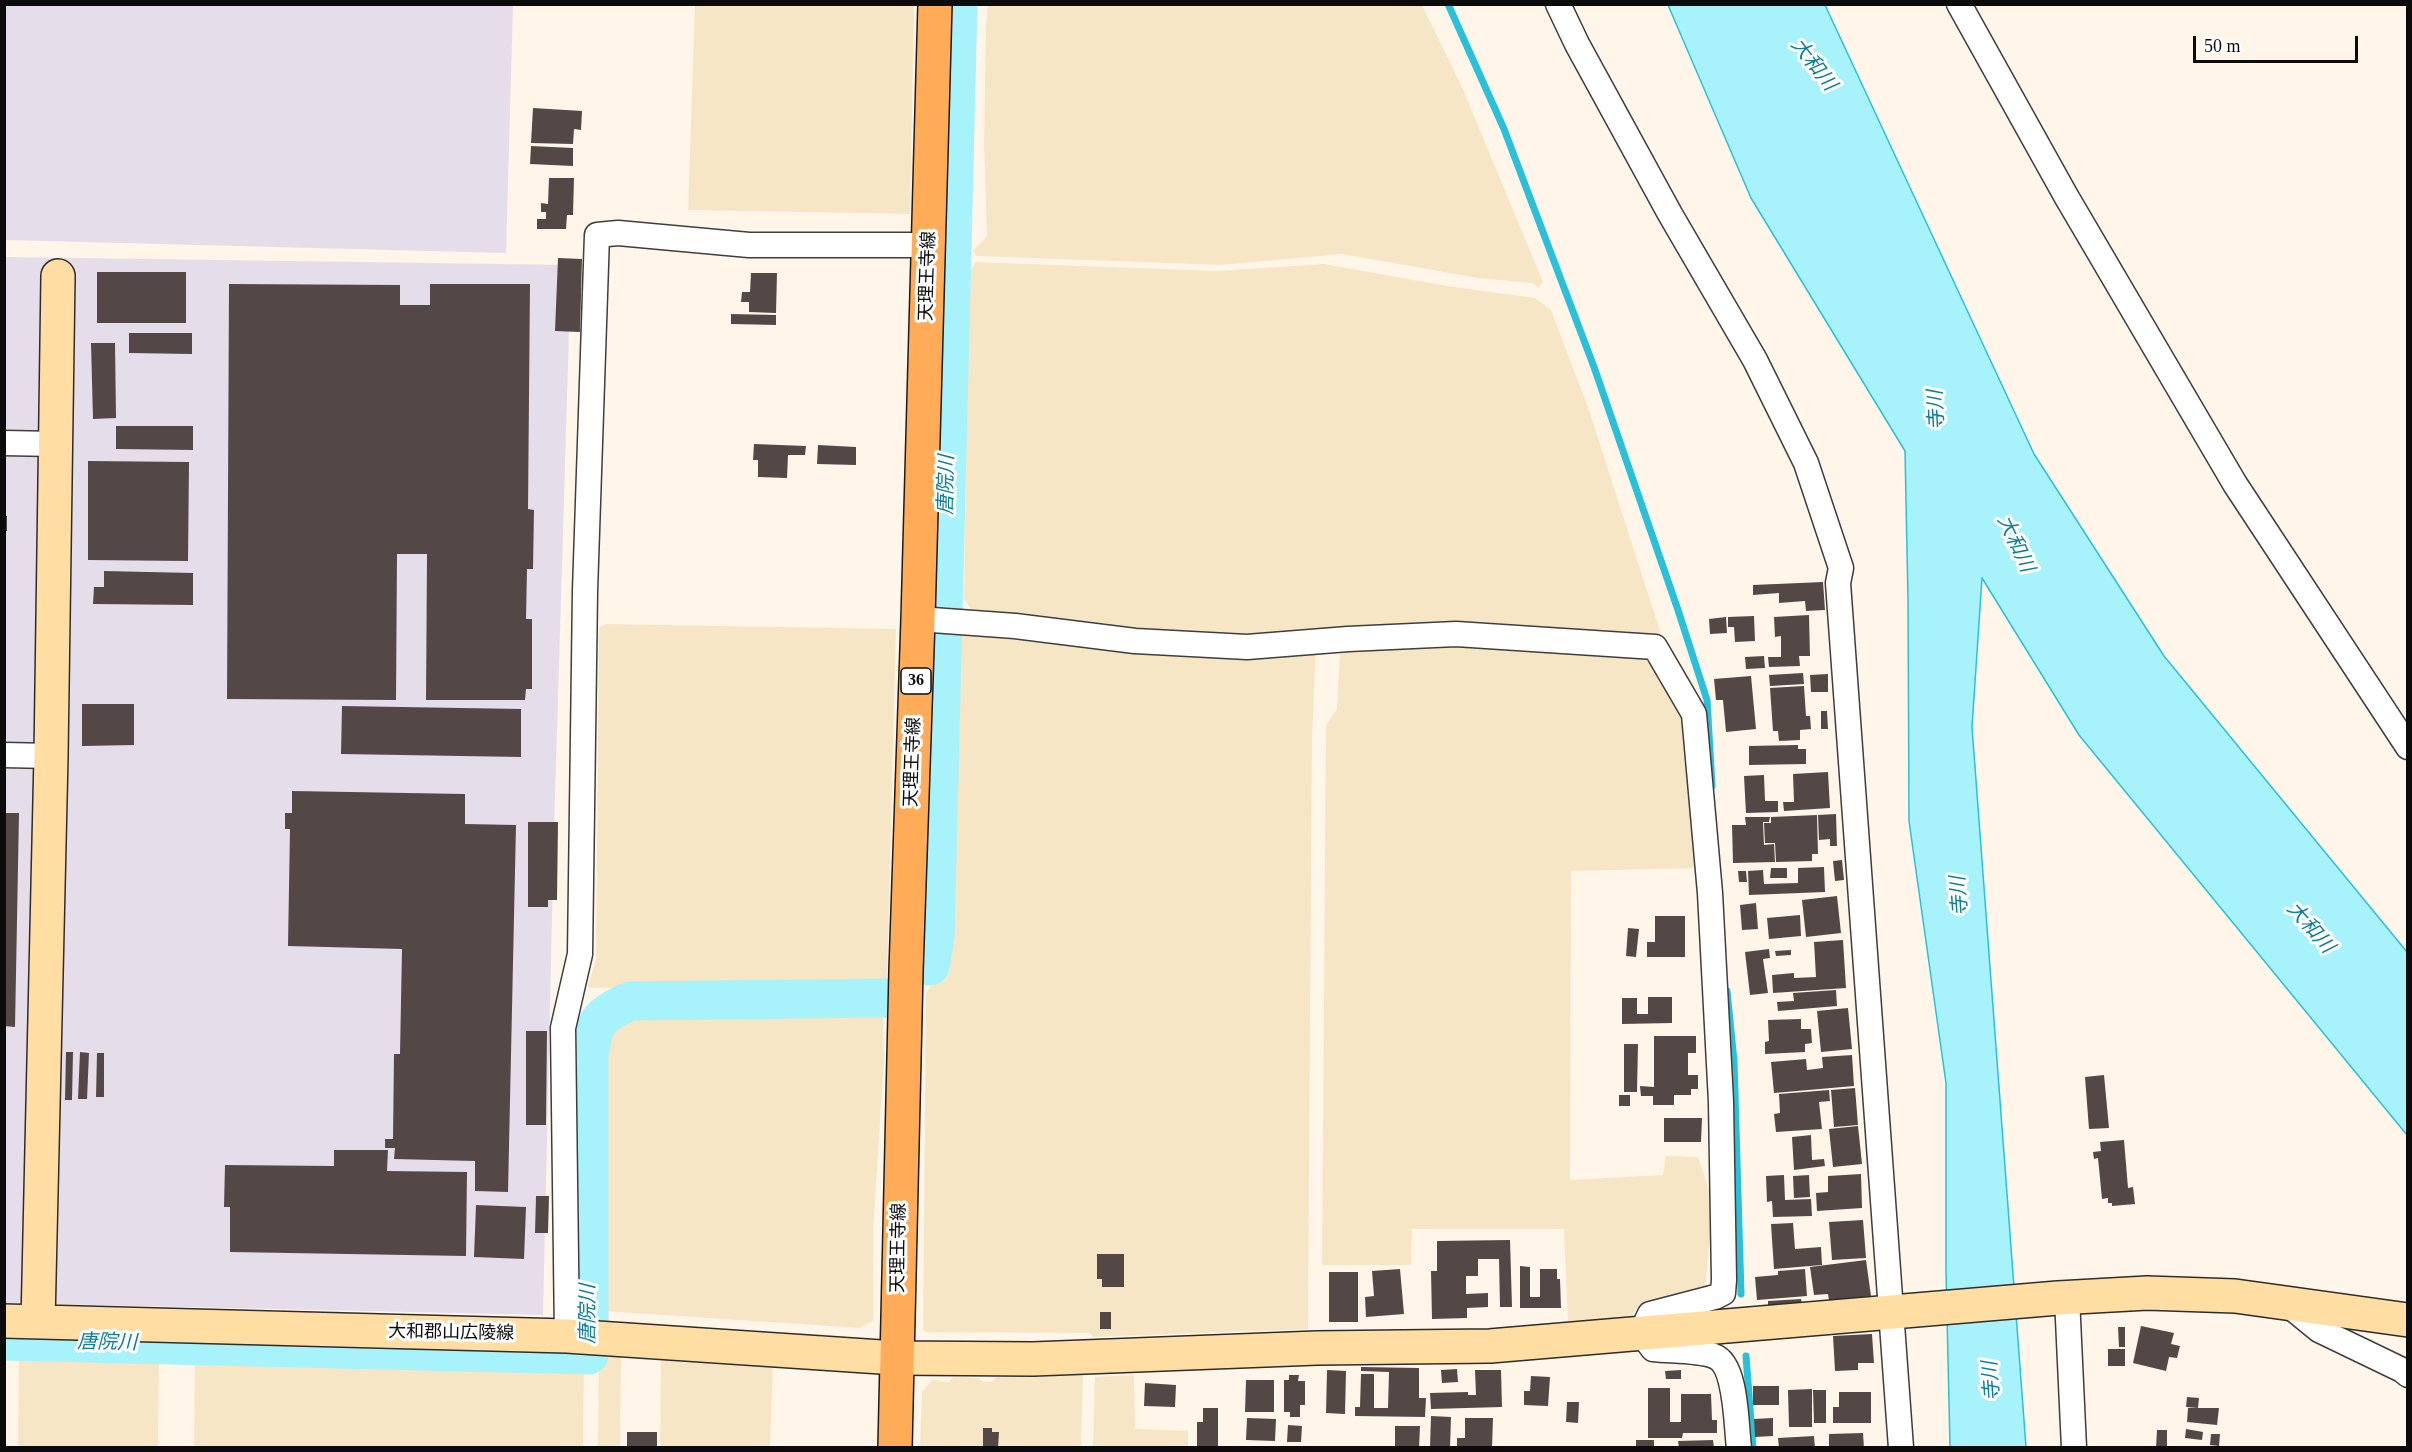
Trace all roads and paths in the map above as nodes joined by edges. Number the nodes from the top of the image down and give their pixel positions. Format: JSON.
{"nodes":[{"id":1,"x":935,"y":4,"type":"edge"},
{"id":2,"x":1558,"y":4,"type":"edge"},
{"id":3,"x":1959,"y":4,"type":"edge"},
{"id":4,"x":929,"y":245,"type":"junction"},
{"id":5,"x":58,"y":276,"type":"dead end"},
{"id":6,"x":4,"y":443,"type":"edge"},
{"id":7,"x":56,"y":444,"type":"junction"},
{"id":8,"x":918,"y":619,"type":"junction"},
{"id":9,"x":2408,"y":747,"type":"edge"},
{"id":10,"x":4,"y":755,"type":"edge"},
{"id":11,"x":51,"y":756,"type":"junction"},
{"id":12,"x":2063,"y":1298,"type":"junction"},
{"id":13,"x":2284,"y":1302,"type":"junction"},
{"id":14,"x":1895,"y":1312,"type":"junction"},
{"id":15,"x":2407,"y":1318,"type":"edge"},
{"id":16,"x":4,"y":1321,"type":"edge"},
{"id":17,"x":38,"y":1322,"type":"junction"},
{"id":18,"x":1641,"y":1333,"type":"junction"},
{"id":19,"x":567,"y":1336,"type":"junction"},
{"id":20,"x":896,"y":1358,"type":"junction"},
{"id":21,"x":2408,"y":1375,"type":"edge"},
{"id":22,"x":895,"y":1448,"type":"edge"},
{"id":23,"x":1738,"y":1448,"type":"edge"},
{"id":24,"x":1901,"y":1448,"type":"edge"},
{"id":25,"x":2074,"y":1448,"type":"edge"}],
"edges":[{"from":1,"to":4,"type":"main road","name":"天理王寺線","number":"36"},
{"from":2,"to":14,"type":"street"},
{"from":3,"to":9,"type":"street"},
{"from":4,"to":8,"type":"main road","name":"天理王寺線","number":"36"},
{"from":4,"to":19,"type":"street"},
{"from":5,"to":7,"type":"street"},
{"from":6,"to":7,"type":"street"},
{"from":7,"to":11,"type":"street"},
{"from":8,"to":18,"type":"street"},
{"from":8,"to":20,"type":"main road","name":"天理王寺線","number":"36"},
{"from":10,"to":11,"type":"street"},
{"from":11,"to":17,"type":"street"},
{"from":12,"to":13,"type":"street","name":"大和郡山広陵線"},
{"from":12,"to":14,"type":"street","name":"大和郡山広陵線"},
{"from":12,"to":25,"type":"street"},
{"from":13,"to":15,"type":"street","name":"大和郡山広陵線"},
{"from":13,"to":21,"type":"street"},
{"from":14,"to":18,"type":"street","name":"大和郡山広陵線"},
{"from":14,"to":24,"type":"street"},
{"from":16,"to":17,"type":"street","name":"大和郡山広陵線"},
{"from":17,"to":19,"type":"street","name":"大和郡山広陵線"},
{"from":18,"to":20,"type":"street","name":"大和郡山広陵線"},
{"from":18,"to":23,"type":"street"},
{"from":19,"to":20,"type":"street","name":"大和郡山広陵線"},
{"from":20,"to":22,"type":"main road","name":"天理王寺線","number":"36"}]}
